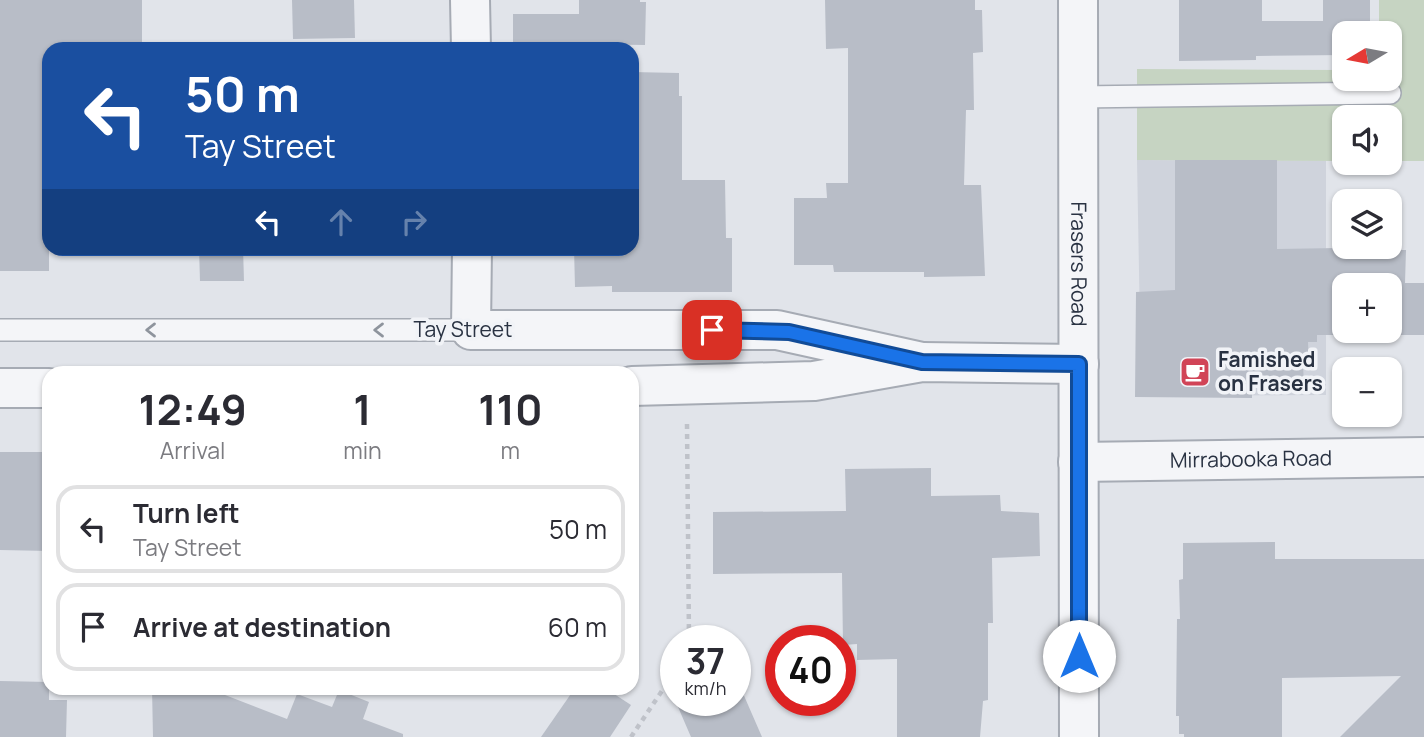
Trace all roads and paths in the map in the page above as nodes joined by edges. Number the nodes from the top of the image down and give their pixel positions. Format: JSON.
{"nodes":[{"id":1,"x":471,"y":0,"type":"edge"},
{"id":2,"x":1078,"y":0,"type":"edge"},
{"id":3,"x":471,"y":42,"type":"edge"},
{"id":4,"x":1390,"y":93,"type":"dead end"},
{"id":5,"x":1078,"y":97,"type":"junction"},
{"id":6,"x":472,"y":256,"type":"edge"},
{"id":7,"x":0,"y":330,"type":"edge"},
{"id":8,"x":471,"y":330,"type":"junction"},
{"id":9,"x":922,"y":362,"type":"junction"},
{"id":10,"x":1079,"y":364,"type":"junction"},
{"id":11,"x":639,"y":386,"type":"edge"},
{"id":12,"x":0,"y":388,"type":"edge"},
{"id":13,"x":42,"y":388,"type":"edge"},
{"id":14,"x":687,"y":411,"type":"dead end"},
{"id":15,"x":1424,"y":457,"type":"edge"},
{"id":16,"x":1079,"y":462,"type":"junction"},
{"id":17,"x":689,"y":625,"type":"edge"},
{"id":18,"x":660,"y":694,"type":"edge"},
{"id":19,"x":631,"y":737,"type":"edge"},
{"id":20,"x":1079,"y":737,"type":"edge"}],
"edges":[{"from":1,"to":3,"type":"street"},
{"from":2,"to":5,"type":"street","name":"Frasers Road"},
{"from":4,"to":5,"type":"lane"},
{"from":5,"to":10,"type":"street","name":"Frasers Road"},
{"from":6,"to":8,"type":"street"},
{"from":8,"to":7,"type":"lane","name":"Tay Street","one_way":true},
{"from":8,"to":9,"type":"street","name":"Tay Street"},
{"from":9,"to":10,"type":"street","name":"Tay Street"},
{"from":9,"to":11,"type":"street","name":"Tay Street"},
{"from":10,"to":16,"type":"street","name":"Frasers Road"},
{"from":12,"to":13,"type":"street"},
{"from":14,"to":17,"type":"path"},
{"from":15,"to":16,"type":"street","name":"Mirrabooka Road"},
{"from":16,"to":20,"type":"street","name":"Frasers Road"},
{"from":18,"to":19,"type":"path"}]}
